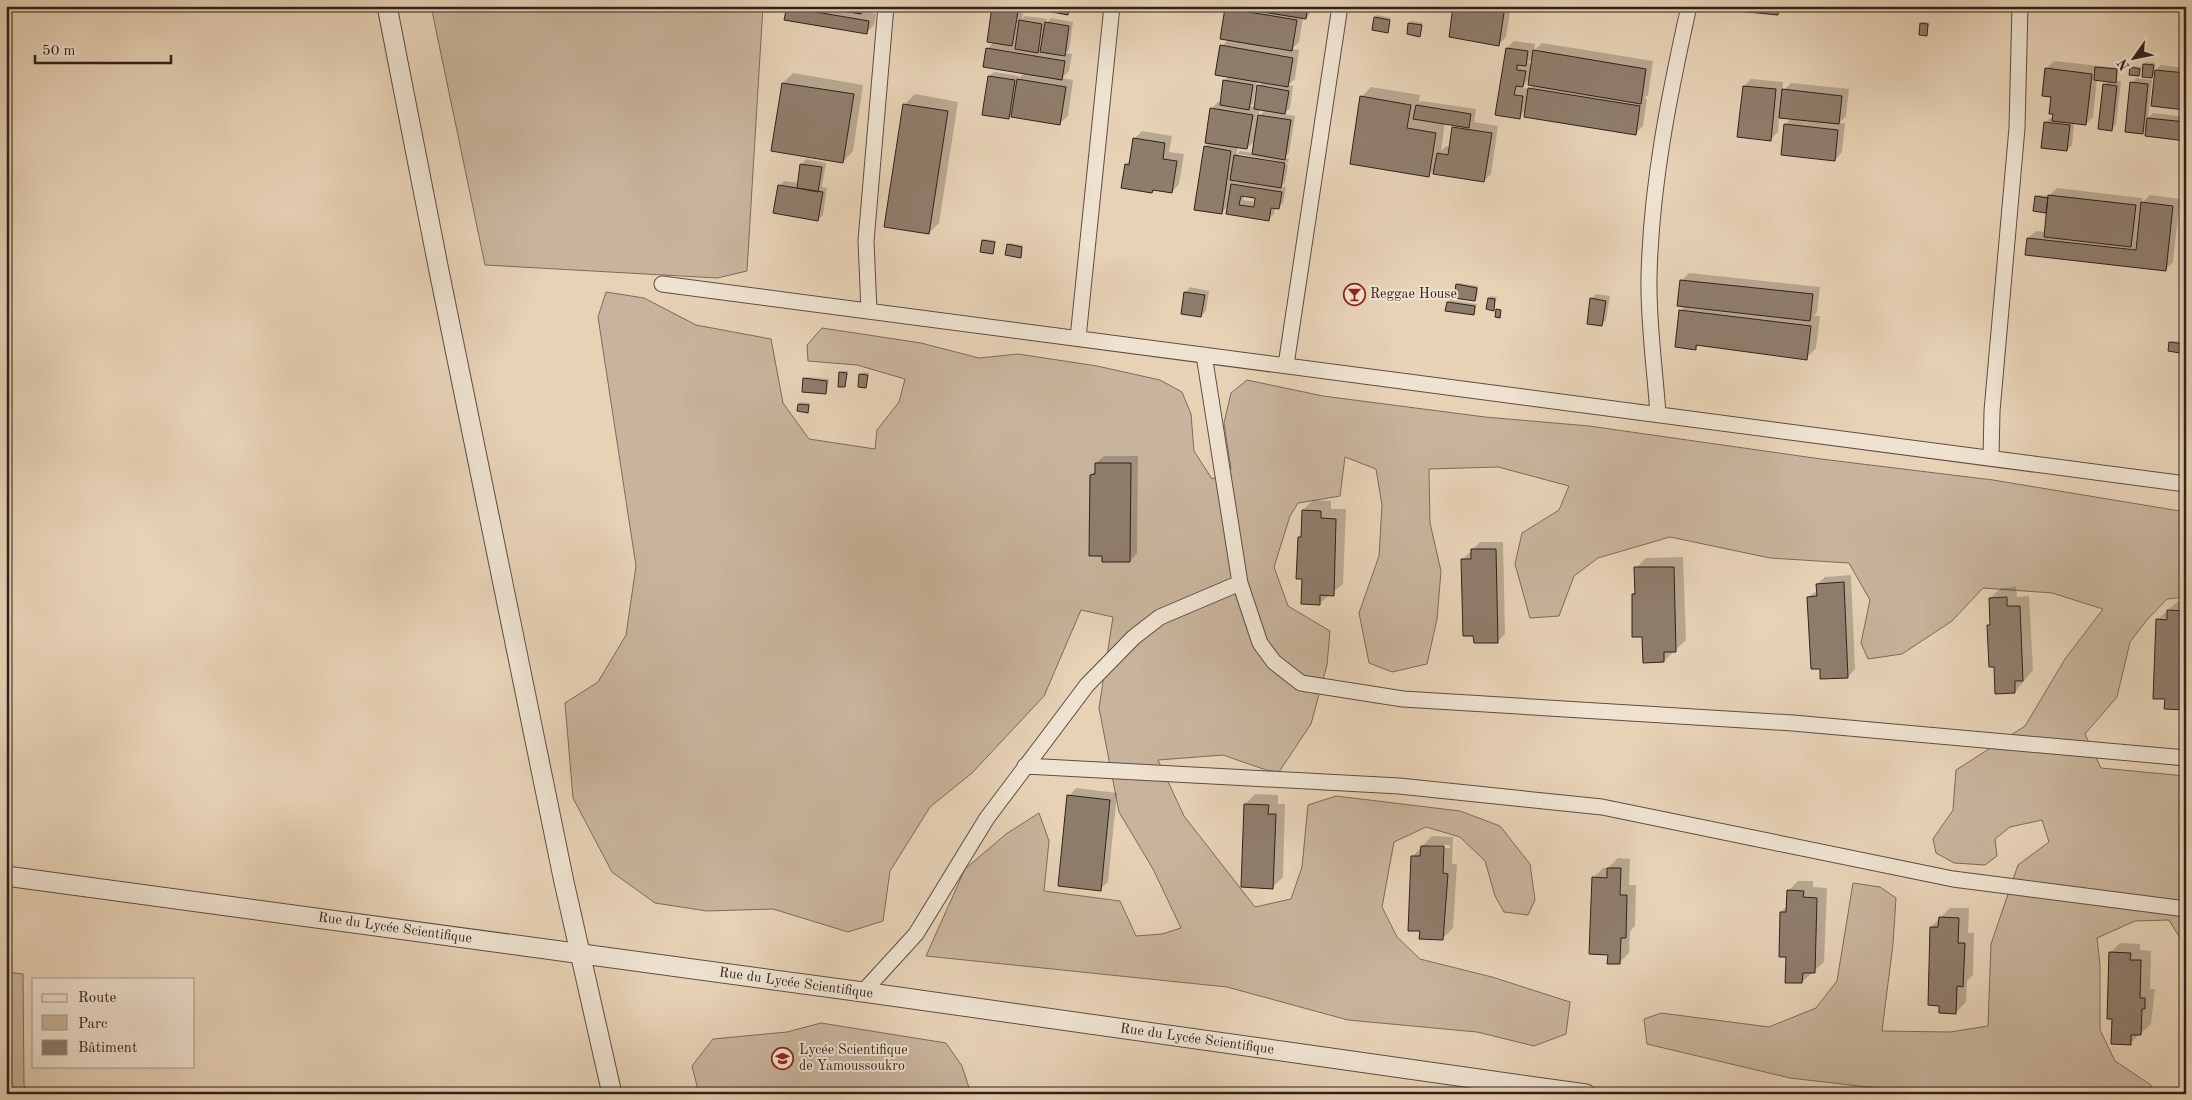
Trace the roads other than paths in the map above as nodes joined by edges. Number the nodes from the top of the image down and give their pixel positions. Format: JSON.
{"nodes":[{"id":1,"x":387,"y":6,"type":"edge"},
{"id":2,"x":886,"y":6,"type":"edge"},
{"id":3,"x":1112,"y":6,"type":"edge"},
{"id":4,"x":1340,"y":6,"type":"edge"},
{"id":5,"x":1689,"y":6,"type":"edge"},
{"id":6,"x":2020,"y":6,"type":"edge"},
{"id":7,"x":662,"y":284,"type":"dead end"},
{"id":8,"x":869,"y":311,"type":"junction"},
{"id":9,"x":1078,"y":338,"type":"junction"},
{"id":10,"x":1204,"y":355,"type":"junction"},
{"id":11,"x":1286,"y":365,"type":"junction"},
{"id":12,"x":1658,"y":414,"type":"junction"},
{"id":13,"x":1991,"y":458,"type":"junction"},
{"id":14,"x":2186,"y":484,"type":"edge"},
{"id":15,"x":1240,"y":583,"type":"junction"},
{"id":16,"x":2186,"y":758,"type":"edge"},
{"id":17,"x":1025,"y":766,"type":"junction"},
{"id":18,"x":6,"y":876,"type":"edge"},
{"id":19,"x":2186,"y":908,"type":"edge"},
{"id":20,"x":581,"y":954,"type":"junction"},
{"id":21,"x":863,"y":992,"type":"junction"},
{"id":22,"x":612,"y":1094,"type":"edge"},
{"id":23,"x":1586,"y":1094,"type":"edge"}],
"edges":[{"from":1,"to":20,"type":"street"},
{"from":2,"to":8,"type":"street"},
{"from":3,"to":9,"type":"street"},
{"from":4,"to":11,"type":"street"},
{"from":5,"to":12,"type":"street"},
{"from":6,"to":13,"type":"street"},
{"from":7,"to":8,"type":"street"},
{"from":8,"to":9,"type":"street"},
{"from":9,"to":10,"type":"street"},
{"from":10,"to":11,"type":"street"},
{"from":10,"to":15,"type":"street"},
{"from":11,"to":12,"type":"street"},
{"from":12,"to":13,"type":"street"},
{"from":13,"to":14,"type":"street"},
{"from":15,"to":16,"type":"street"},
{"from":15,"to":17,"type":"street"},
{"from":17,"to":19,"type":"street"},
{"from":17,"to":21,"type":"street"},
{"from":18,"to":20,"type":"street","name":"Rue du Lycée Scientifique"},
{"from":20,"to":21,"type":"street","name":"Rue du Lycée Scientifique"},
{"from":20,"to":22,"type":"street"},
{"from":21,"to":23,"type":"street","name":"Rue du Lycée Scientifique"}]}
